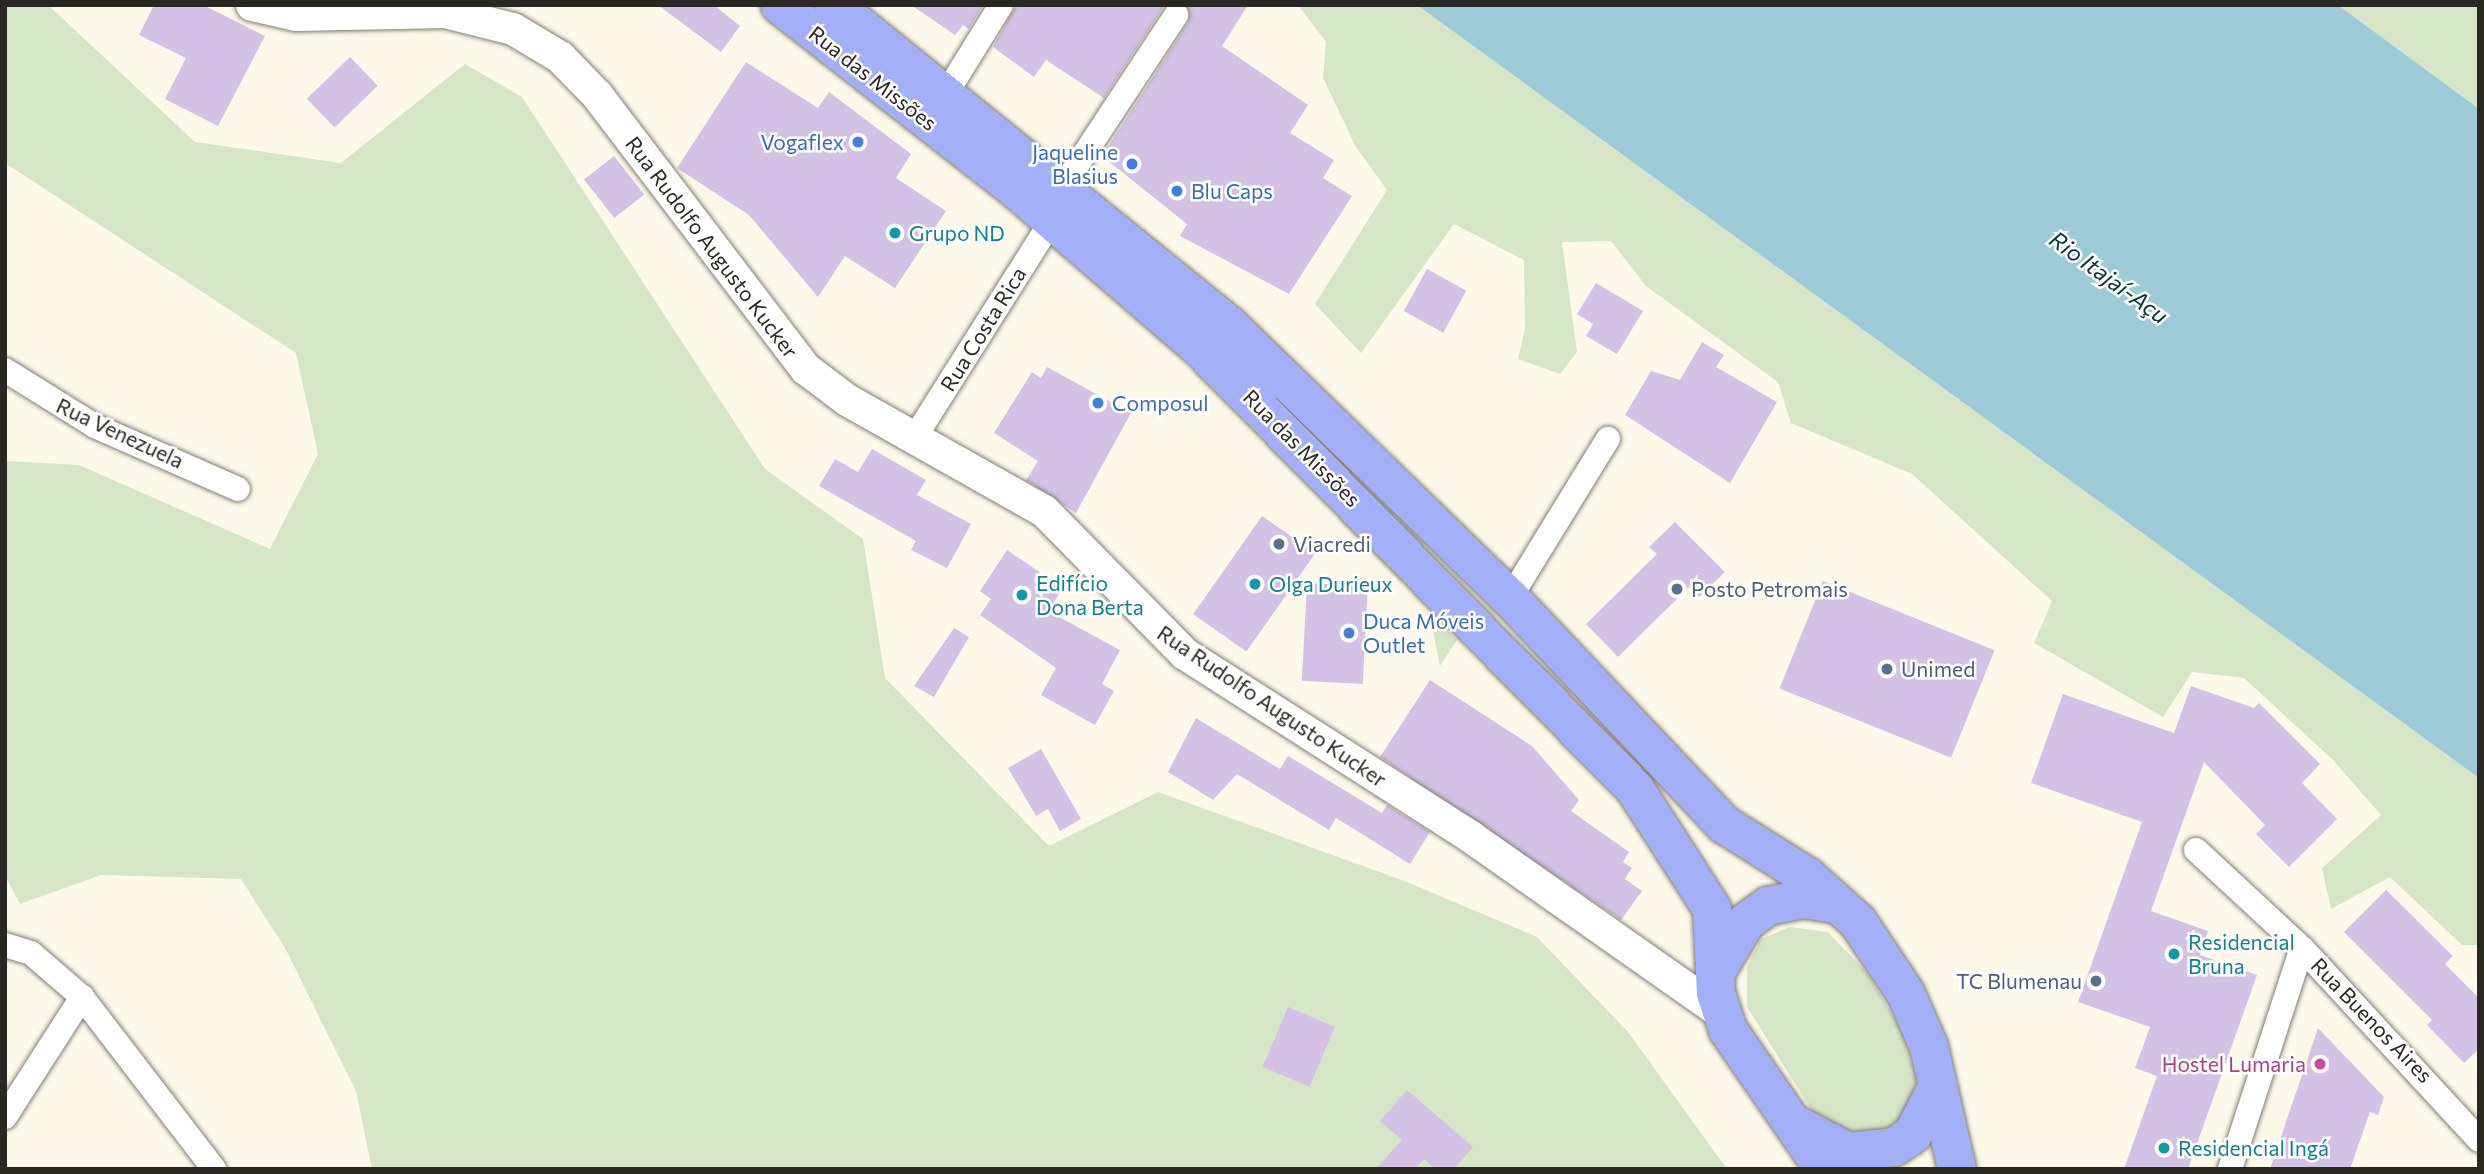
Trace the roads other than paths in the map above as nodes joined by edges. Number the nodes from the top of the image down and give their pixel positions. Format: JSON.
{"nodes":[{"id":1,"x":252,"y":5,"type":"edge"},
{"id":2,"x":780,"y":5,"type":"edge"},
{"id":3,"x":834,"y":5,"type":"edge"},
{"id":4,"x":1001,"y":5,"type":"edge"},
{"id":5,"x":1176,"y":15,"type":"dead end"},
{"id":6,"x":947,"y":92,"type":"junction"},
{"id":7,"x":1058,"y":203,"type":"junction"},
{"id":8,"x":5,"y":370,"type":"edge"},
{"id":9,"x":915,"y":437,"type":"junction"},
{"id":10,"x":1608,"y":439,"type":"dead end"},
{"id":11,"x":238,"y":489,"type":"dead end"},
{"id":12,"x":1510,"y":598,"type":"junction"},
{"id":13,"x":2196,"y":850,"type":"dead end"},
{"id":14,"x":1839,"y":905,"type":"junction"},
{"id":15,"x":5,"y":945,"type":"edge"},
{"id":16,"x":2302,"y":948,"type":"junction"},
{"id":17,"x":1717,"y":993,"type":"junction"},
{"id":18,"x":82,"y":997,"type":"junction"},
{"id":19,"x":1936,"y":1088,"type":"junction"},
{"id":20,"x":1780,"y":1114,"type":"junction"},
{"id":21,"x":5,"y":1117,"type":"edge"},
{"id":22,"x":2479,"y":1140,"type":"edge"},
{"id":23,"x":214,"y":1169,"type":"edge"},
{"id":24,"x":1824,"y":1169,"type":"edge"},
{"id":25,"x":1957,"y":1169,"type":"edge"},
{"id":26,"x":2230,"y":1169,"type":"edge"}],
"edges":[{"from":1,"to":9,"type":"street","name":"Rua Rudolfo Augusto Kucker"},
{"from":2,"to":7,"type":"main road","name":"Rua das Missões"},
{"from":3,"to":6,"type":"main road","name":"Rua das Missões"},
{"from":4,"to":6,"type":"street"},
{"from":5,"to":7,"type":"street","name":"Rua Costa Rica"},
{"from":6,"to":7,"type":"main road","name":"Rua das Missões"},
{"from":7,"to":9,"type":"street","name":"Rua Costa Rica"},
{"from":7,"to":12,"type":"main road","name":"Rua das Missões"},
{"from":7,"to":17,"type":"main road","name":"Rua das Missões"},
{"from":8,"to":11,"type":"street","name":"Rua Venezuela"},
{"from":9,"to":17,"type":"street","name":"Rua Rudolfo Augusto Kucker"},
{"from":10,"to":12,"type":"street"},
{"from":12,"to":14,"type":"main road","name":"Rua das Missões"},
{"from":13,"to":16,"type":"street","name":"Rua Buenos Aires"},
{"from":14,"to":17,"type":"main road"},
{"from":14,"to":19,"type":"main road"},
{"from":15,"to":18,"type":"street"},
{"from":16,"to":22,"type":"street","name":"Rua Buenos Aires"},
{"from":16,"to":26,"type":"street"},
{"from":17,"to":20,"type":"main road"},
{"from":18,"to":21,"type":"street"},
{"from":18,"to":23,"type":"street"},
{"from":19,"to":20,"type":"main road"},
{"from":19,"to":25,"type":"main road"},
{"from":20,"to":24,"type":"main road"}]}
